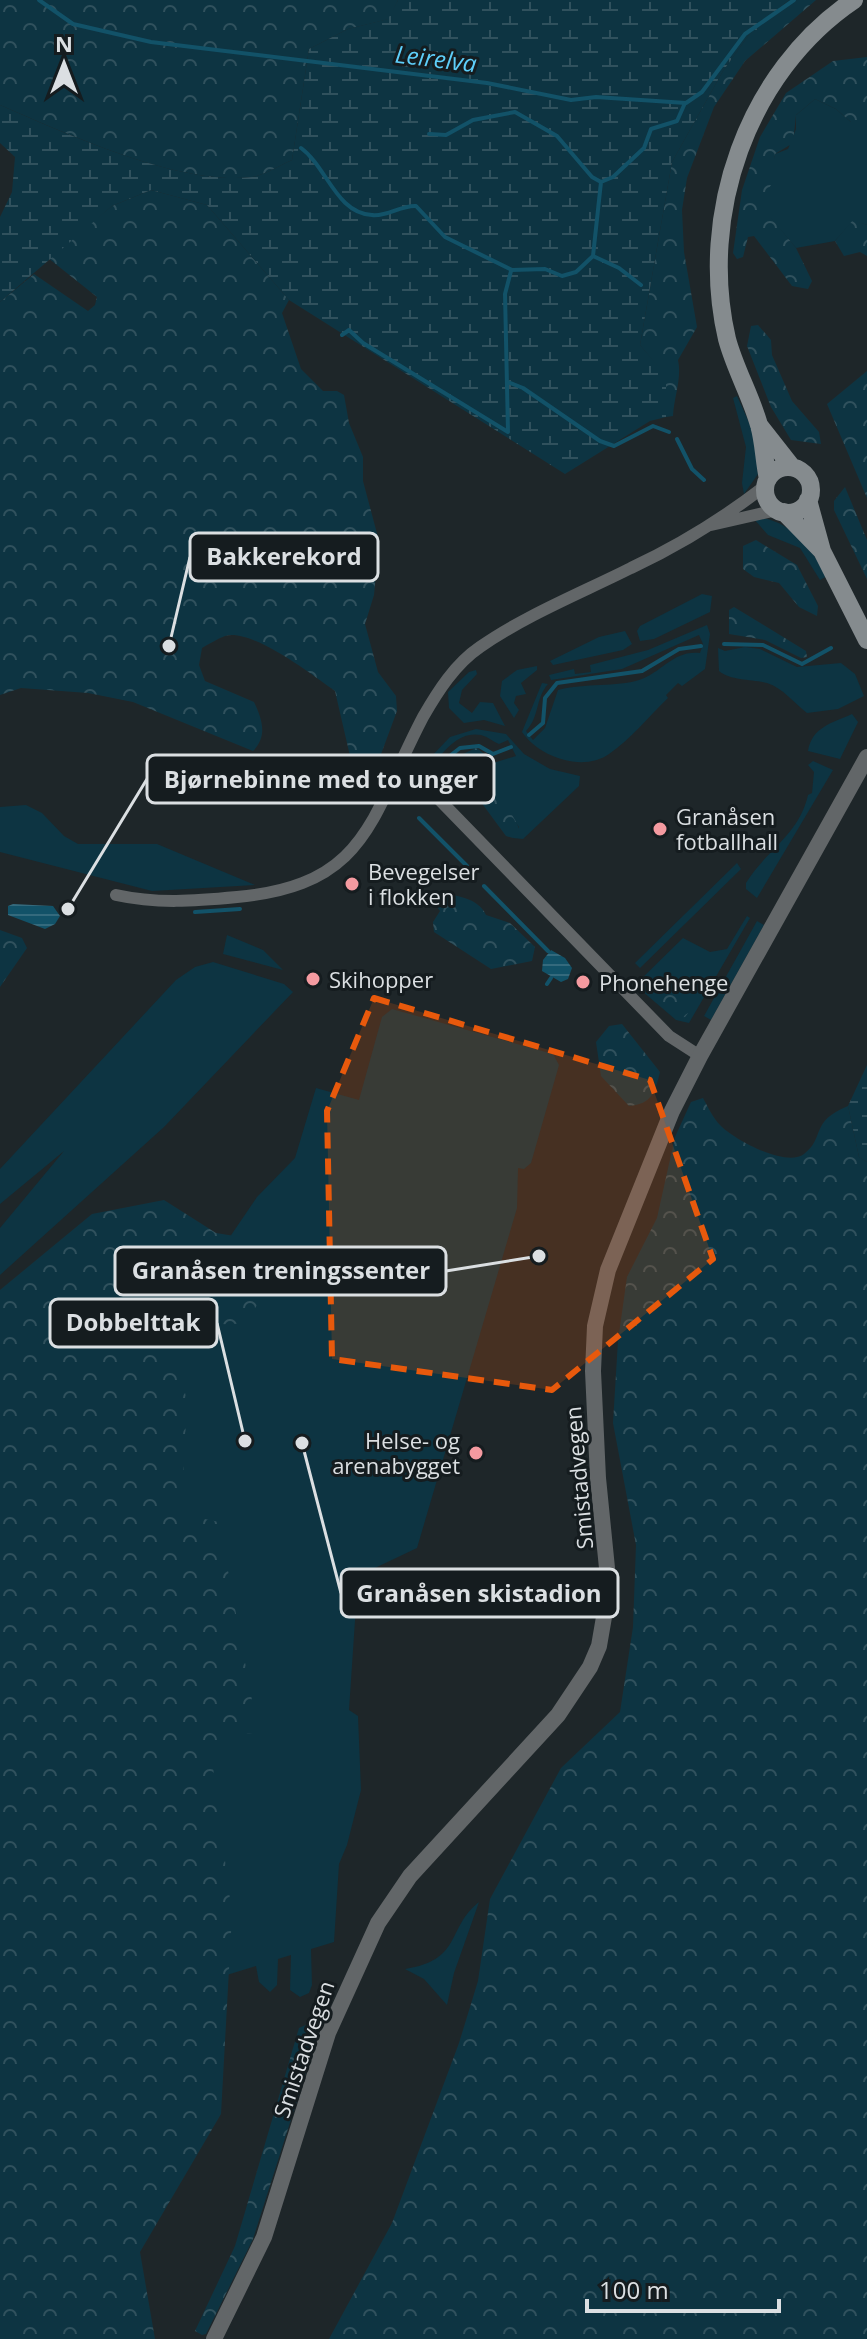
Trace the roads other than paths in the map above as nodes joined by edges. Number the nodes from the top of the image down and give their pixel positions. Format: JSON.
{"nodes":[{"id":1,"x":854,"y":0,"type":"edge"},
{"id":2,"x":759,"y":425,"type":"junction"},
{"id":3,"x":792,"y":467,"type":"junction"},
{"id":4,"x":767,"y":482,"type":"junction"},
{"id":5,"x":808,"y":500,"type":"junction"},
{"id":6,"x":781,"y":511,"type":"junction"},
{"id":7,"x":708,"y":525,"type":"junction"},
{"id":8,"x":822,"y":551,"type":"junction"},
{"id":9,"x":867,"y":640,"type":"edge"},
{"id":10,"x":867,"y":757,"type":"edge"},
{"id":11,"x":398,"y":765,"type":"junction"},
{"id":12,"x":116,"y":895,"type":"dead end"},
{"id":13,"x":700,"y":1056,"type":"junction"},
{"id":14,"x":214,"y":2339,"type":"edge"}],
"edges":[{"from":1,"to":2,"type":"main road"},
{"from":2,"to":3,"type":"main road"},
{"from":2,"to":4,"type":"main road"},
{"from":3,"to":4,"type":"main road"},
{"from":3,"to":5,"type":"main road"},
{"from":4,"to":6,"type":"main road"},
{"from":4,"to":7,"type":"street"},
{"from":5,"to":6,"type":"main road"},
{"from":5,"to":8,"type":"main road"},
{"from":6,"to":7,"type":"street"},
{"from":6,"to":8,"type":"main road"},
{"from":7,"to":11,"type":"street"},
{"from":8,"to":9,"type":"main road"},
{"from":10,"to":13,"type":"street","name":"Smistadvegen"},
{"from":11,"to":12,"type":"street"},
{"from":11,"to":13,"type":"street"},
{"from":13,"to":14,"type":"street","name":"Smistadvegen"}]}
